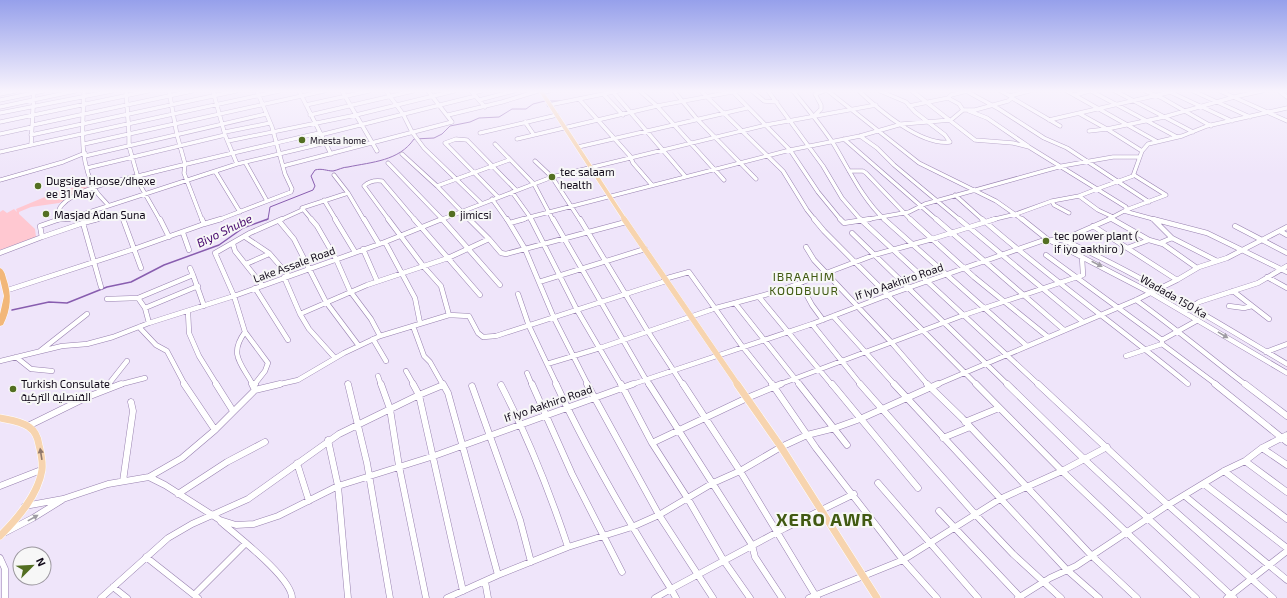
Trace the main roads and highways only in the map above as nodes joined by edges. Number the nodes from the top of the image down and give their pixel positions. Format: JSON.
{"nodes":[{"id":1,"x":560,"y":119,"type":"edge"},
{"id":2,"x":0,"y":270,"type":"edge"},
{"id":3,"x":0,"y":323,"type":"edge"},
{"id":4,"x":0,"y":418,"type":"edge"},
{"id":5,"x":1,"y":535,"type":"edge"},
{"id":6,"x":877,"y":598,"type":"edge"}],
"edges":[{"from":1,"to":6,"type":"main road"},
{"from":2,"to":3,"type":"highway"},
{"from":5,"to":4,"type":"main road","one_way":true}]}
